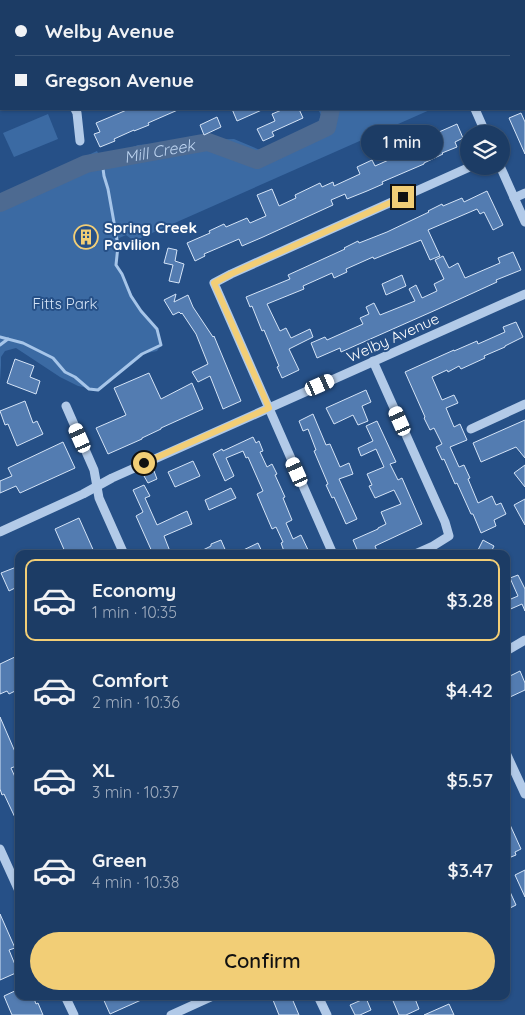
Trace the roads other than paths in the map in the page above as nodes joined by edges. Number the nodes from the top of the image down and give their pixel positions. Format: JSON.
{"nodes":[{"id":1,"x":79,"y":110,"type":"edge"},
{"id":2,"x":475,"y":110,"type":"edge"},
{"id":3,"x":482,"y":125,"type":"edge"},
{"id":4,"x":80,"y":141,"type":"dead end"},
{"id":5,"x":460,"y":171,"type":"edge"},
{"id":6,"x":504,"y":175,"type":"edge"},
{"id":7,"x":525,"y":193,"type":"edge"},
{"id":8,"x":514,"y":198,"type":"junction"},
{"id":9,"x":525,"y":222,"type":"edge"},
{"id":10,"x":525,"y":294,"type":"edge"},
{"id":11,"x":373,"y":362,"type":"junction"},
{"id":12,"x":525,"y":404,"type":"edge"},
{"id":13,"x":66,"y":406,"type":"dead end"},
{"id":14,"x":269,"y":408,"type":"junction"},
{"id":15,"x":471,"y":428,"type":"dead end"},
{"id":16,"x":97,"y":486,"type":"junction"},
{"id":17,"x":0,"y":532,"type":"edge"},
{"id":18,"x":122,"y":550,"type":"edge"},
{"id":19,"x":331,"y":550,"type":"edge"},
{"id":20,"x":424,"y":550,"type":"edge"},
{"id":21,"x":525,"y":640,"type":"edge"},
{"id":22,"x":510,"y":649,"type":"edge"},
{"id":23,"x":510,"y":762,"type":"edge"},
{"id":24,"x":525,"y":794,"type":"edge"},
{"id":25,"x":0,"y":849,"type":"edge"},
{"id":26,"x":15,"y":882,"type":"edge"},
{"id":27,"x":67,"y":1000,"type":"edge"},
{"id":28,"x":204,"y":1000,"type":"edge"},
{"id":29,"x":320,"y":1000,"type":"edge"},
{"id":30,"x":174,"y":1014,"type":"edge"},
{"id":31,"x":74,"y":1015,"type":"edge"},
{"id":32,"x":327,"y":1015,"type":"edge"}],
"edges":[{"from":1,"to":4,"type":"street"},
{"from":2,"to":3,"type":"street"},
{"from":5,"to":14,"type":"street"},
{"from":6,"to":8,"type":"street"},
{"from":7,"to":8,"type":"street"},
{"from":8,"to":9,"type":"street"},
{"from":10,"to":11,"type":"street","name":"Welby Avenue"},
{"from":11,"to":14,"type":"street","name":"Welby Avenue"},
{"from":11,"to":20,"type":"street"},
{"from":12,"to":15,"type":"street"},
{"from":13,"to":16,"type":"street"},
{"from":14,"to":16,"type":"street","name":"Welby Avenue"},
{"from":14,"to":19,"type":"street"},
{"from":16,"to":17,"type":"street","name":"Welby Avenue"},
{"from":16,"to":18,"type":"street"},
{"from":21,"to":22,"type":"street"},
{"from":23,"to":24,"type":"street"},
{"from":25,"to":26,"type":"street"},
{"from":27,"to":31,"type":"street"},
{"from":28,"to":30,"type":"street"},
{"from":29,"to":32,"type":"street"}]}
